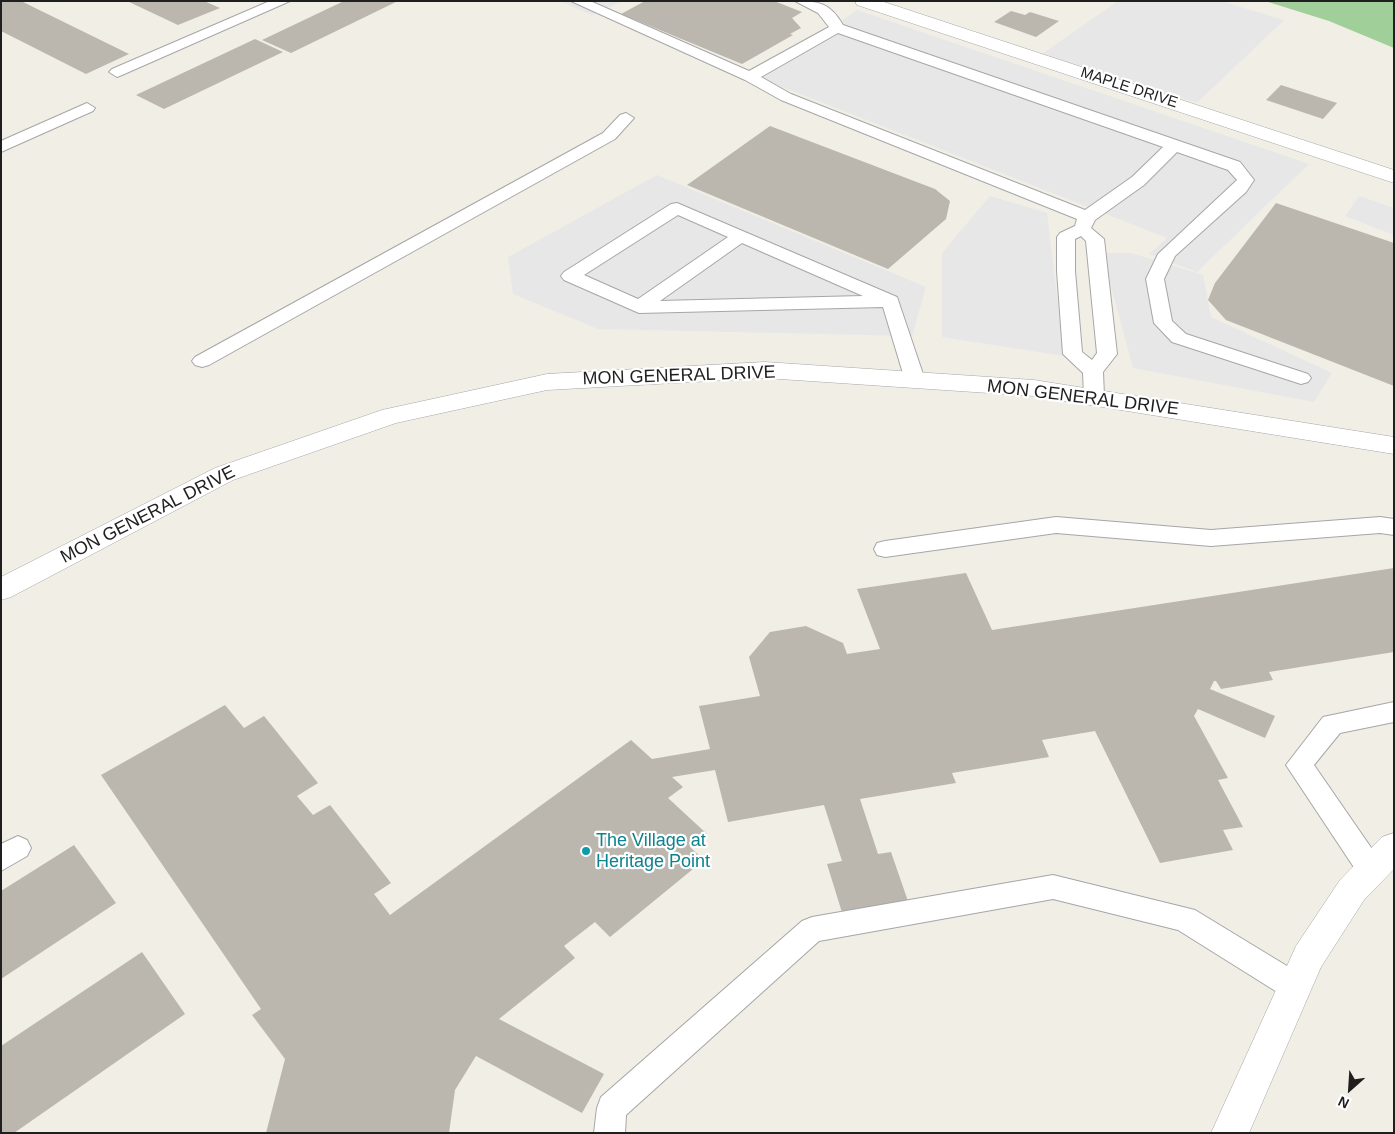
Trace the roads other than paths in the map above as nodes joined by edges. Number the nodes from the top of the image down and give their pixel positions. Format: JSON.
{"nodes":[{"id":1,"x":283,"y":1,"type":"edge"},
{"id":2,"x":802,"y":1,"type":"edge"},
{"id":3,"x":863,"y":1,"type":"edge"},
{"id":4,"x":586,"y":3,"type":"edge"},
{"id":5,"x":837,"y":28,"type":"junction"},
{"id":6,"x":117,"y":72,"type":"dead end"},
{"id":7,"x":750,"y":77,"type":"junction"},
{"id":8,"x":87,"y":108,"type":"dead end"},
{"id":9,"x":626,"y":118,"type":"dead end"},
{"id":10,"x":1174,"y":145,"type":"junction"},
{"id":11,"x":1,"y":147,"type":"edge"},
{"id":12,"x":1394,"y":177,"type":"edge"},
{"id":13,"x":1085,"y":223,"type":"junction"},
{"id":14,"x":740,"y":236,"type":"junction"},
{"id":15,"x":890,"y":301,"type":"junction"},
{"id":16,"x":639,"y":307,"type":"junction"},
{"id":17,"x":202,"y":361,"type":"dead end"},
{"id":18,"x":1301,"y":378,"type":"dead end"},
{"id":19,"x":915,"y":380,"type":"junction"},
{"id":20,"x":1093,"y":384,"type":"junction"},
{"id":21,"x":1394,"y":446,"type":"edge"},
{"id":22,"x":1394,"y":527,"type":"edge"},
{"id":23,"x":886,"y":549,"type":"dead end"},
{"id":24,"x":1,"y":590,"type":"edge"},
{"id":25,"x":1394,"y":712,"type":"edge"},
{"id":26,"x":1383,"y":859,"type":"edge"},
{"id":27,"x":1295,"y":987,"type":"junction"},
{"id":28,"x":609,"y":1133,"type":"edge"},
{"id":29,"x":1230,"y":1133,"type":"edge"}],
"edges":[{"from":1,"to":6,"type":"lane"},
{"from":2,"to":5,"type":"lane"},
{"from":3,"to":12,"type":"street","name":"MAPLE DRIVE"},
{"from":4,"to":7,"type":"lane"},
{"from":5,"to":7,"type":"lane"},
{"from":5,"to":10,"type":"lane"},
{"from":7,"to":13,"type":"lane"},
{"from":8,"to":11,"type":"lane"},
{"from":9,"to":17,"type":"lane"},
{"from":10,"to":13,"type":"lane"},
{"from":10,"to":18,"type":"lane"},
{"from":13,"to":20,"type":"lane"},
{"from":13,"to":20,"type":"lane"},
{"from":14,"to":15,"type":"lane"},
{"from":14,"to":16,"type":"lane"},
{"from":14,"to":16,"type":"lane"},
{"from":15,"to":16,"type":"lane"},
{"from":15,"to":19,"type":"lane"},
{"from":19,"to":20,"type":"street","name":"MON GENERAL DRIVE"},
{"from":19,"to":24,"type":"street","name":"MON GENERAL DRIVE"},
{"from":20,"to":21,"type":"street","name":"MON GENERAL DRIVE"},
{"from":22,"to":23,"type":"lane"},
{"from":25,"to":26,"type":"lane"},
{"from":26,"to":27,"type":"street"},
{"from":27,"to":28,"type":"lane"},
{"from":27,"to":29,"type":"street"}]}
